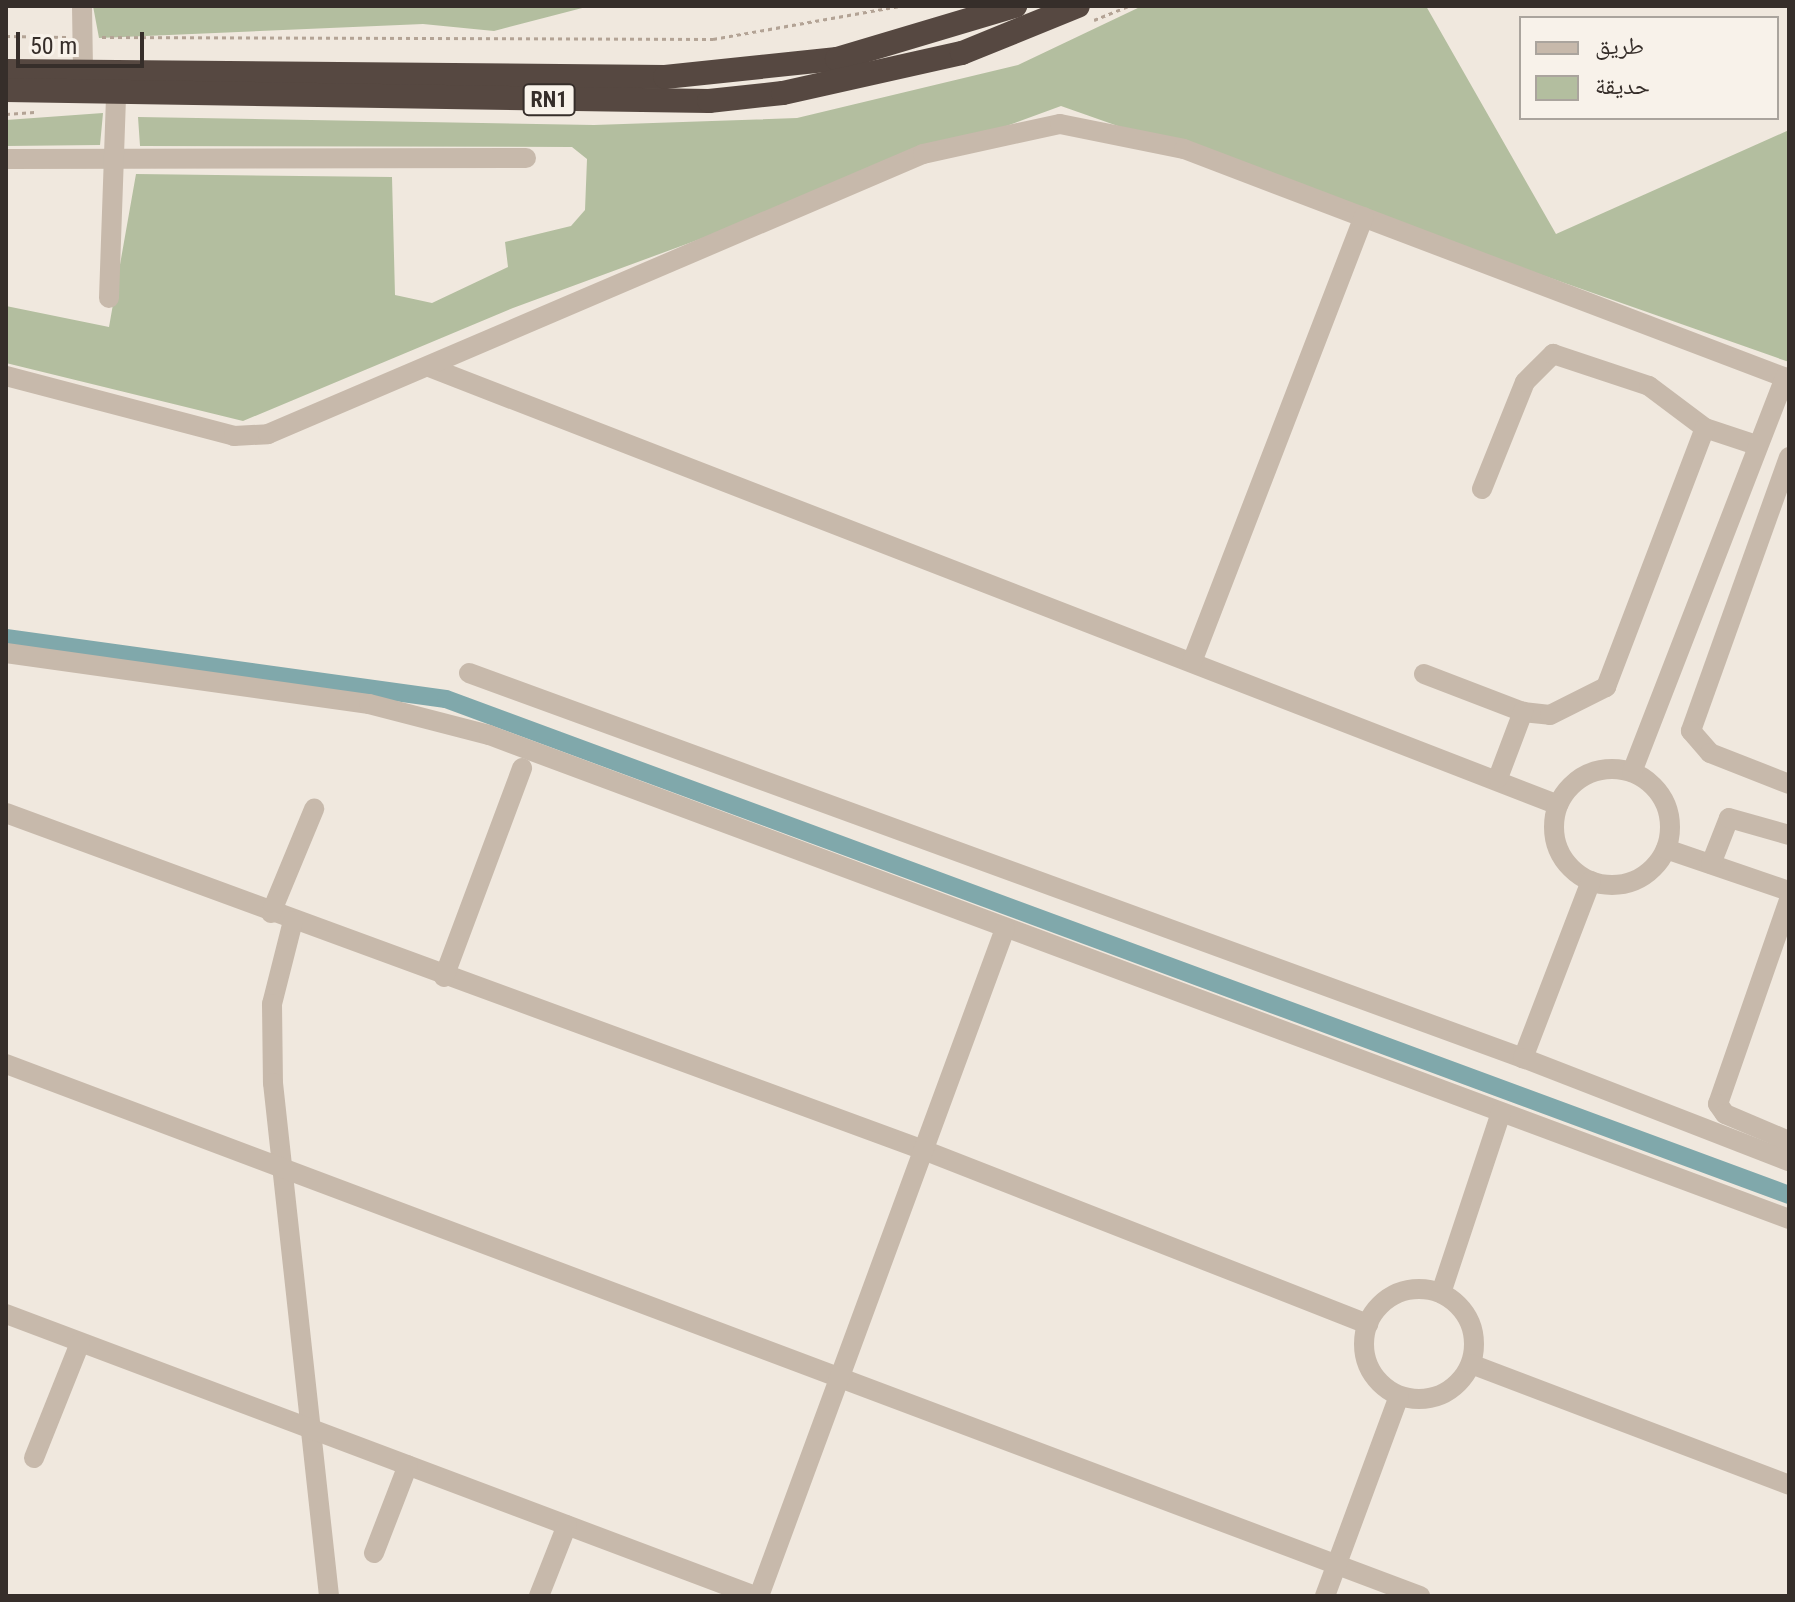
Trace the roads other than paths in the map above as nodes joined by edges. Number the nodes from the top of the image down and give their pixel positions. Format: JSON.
{"nodes":[{"id":1,"x":82,"y":6,"type":"edge"},
{"id":2,"x":1015,"y":6,"type":"edge"},
{"id":3,"x":1078,"y":6,"type":"edge"},
{"id":4,"x":6,"y":71,"type":"edge"},
{"id":5,"x":83,"y":72,"type":"junction"},
{"id":6,"x":6,"y":90,"type":"edge"},
{"id":7,"x":116,"y":95,"type":"junction"},
{"id":8,"x":109,"y":158,"type":"junction"},
{"id":9,"x":526,"y":158,"type":"dead end"},
{"id":10,"x":6,"y":159,"type":"edge"},
{"id":11,"x":1364,"y":217,"type":"junction"},
{"id":12,"x":109,"y":298,"type":"dead end"},
{"id":13,"x":429,"y":367,"type":"junction"},
{"id":14,"x":6,"y":376,"type":"edge"},
{"id":15,"x":1787,"y":378,"type":"edge"},
{"id":16,"x":1705,"y":428,"type":"junction"},
{"id":17,"x":1756,"y":445,"type":"junction"},
{"id":18,"x":1789,"y":457,"type":"edge"},
{"id":19,"x":1482,"y":489,"type":"dead end"},
{"id":20,"x":6,"y":653,"type":"edge"},
{"id":21,"x":1192,"y":662,"type":"junction"},
{"id":22,"x":469,"y":673,"type":"dead end"},
{"id":23,"x":1424,"y":674,"type":"dead end"},
{"id":24,"x":1523,"y":712,"type":"junction"},
{"id":25,"x":522,"y":768,"type":"dead end"},
{"id":26,"x":1632,"y":772,"type":"junction"},
{"id":27,"x":1498,"y":778,"type":"junction"},
{"id":28,"x":1789,"y":784,"type":"edge"},
{"id":29,"x":1558,"y":805,"type":"junction"},
{"id":30,"x":314,"y":809,"type":"dead end"},
{"id":31,"x":6,"y":813,"type":"edge"},
{"id":32,"x":1789,"y":835,"type":"edge"},
{"id":33,"x":1666,"y":849,"type":"junction"},
{"id":34,"x":1711,"y":864,"type":"junction"},
{"id":35,"x":1591,"y":881,"type":"junction"},
{"id":36,"x":1789,"y":891,"type":"edge"},
{"id":37,"x":1789,"y":900,"type":"edge"},
{"id":38,"x":271,"y":913,"type":"junction"},
{"id":39,"x":293,"y":921,"type":"junction"},
{"id":40,"x":1005,"y":929,"type":"junction"},
{"id":41,"x":1785,"y":934,"type":"edge"},
{"id":42,"x":444,"y":977,"type":"junction"},
{"id":43,"x":1523,"y":1058,"type":"junction"},
{"id":44,"x":6,"y":1064,"type":"edge"},
{"id":45,"x":1501,"y":1113,"type":"junction"},
{"id":46,"x":1789,"y":1141,"type":"edge"},
{"id":47,"x":926,"y":1151,"type":"junction"},
{"id":48,"x":1789,"y":1161,"type":"edge"},
{"id":49,"x":281,"y":1166,"type":"junction"},
{"id":50,"x":1789,"y":1219,"type":"edge"},
{"id":51,"x":1441,"y":1293,"type":"junction"},
{"id":52,"x":6,"y":1314,"type":"edge"},
{"id":53,"x":1368,"y":1324,"type":"junction"},
{"id":54,"x":80,"y":1343,"type":"junction"},
{"id":55,"x":1471,"y":1364,"type":"junction"},
{"id":56,"x":839,"y":1378,"type":"junction"},
{"id":57,"x":1399,"y":1396,"type":"junction"},
{"id":58,"x":308,"y":1427,"type":"junction"},
{"id":59,"x":34,"y":1458,"type":"dead end"},
{"id":60,"x":408,"y":1465,"type":"junction"},
{"id":61,"x":1789,"y":1485,"type":"edge"},
{"id":62,"x":567,"y":1525,"type":"junction"},
{"id":63,"x":374,"y":1553,"type":"dead end"},
{"id":64,"x":1339,"y":1565,"type":"junction"},
{"id":65,"x":329,"y":1596,"type":"edge"},
{"id":66,"x":539,"y":1596,"type":"edge"},
{"id":67,"x":757,"y":1596,"type":"edge"},
{"id":68,"x":1325,"y":1596,"type":"edge"},
{"id":69,"x":1420,"y":1596,"type":"edge"}],
"edges":[{"from":1,"to":5,"type":"street"},
{"from":2,"to":5,"type":"highway","number":"RN1"},
{"from":3,"to":7,"type":"highway","number":"RN1"},
{"from":4,"to":5,"type":"highway","number":"RN1"},
{"from":6,"to":7,"type":"highway","number":"RN1"},
{"from":7,"to":8,"type":"street"},
{"from":8,"to":9,"type":"street"},
{"from":8,"to":10,"type":"street"},
{"from":8,"to":12,"type":"street"},
{"from":11,"to":13,"type":"street"},
{"from":11,"to":15,"type":"street"},
{"from":11,"to":21,"type":"street"},
{"from":13,"to":14,"type":"street"},
{"from":13,"to":21,"type":"street"},
{"from":15,"to":17,"type":"street"},
{"from":16,"to":17,"type":"street"},
{"from":16,"to":19,"type":"street"},
{"from":16,"to":24,"type":"street"},
{"from":17,"to":26,"type":"street"},
{"from":18,"to":28,"type":"street"},
{"from":20,"to":40,"type":"street"},
{"from":21,"to":27,"type":"street"},
{"from":22,"to":43,"type":"street"},
{"from":23,"to":24,"type":"street"},
{"from":24,"to":27,"type":"street"},
{"from":25,"to":42,"type":"street"},
{"from":26,"to":29,"type":"street"},
{"from":26,"to":33,"type":"street"},
{"from":27,"to":29,"type":"street"},
{"from":29,"to":35,"type":"street"},
{"from":30,"to":38,"type":"street"},
{"from":31,"to":38,"type":"street"},
{"from":32,"to":34,"type":"street"},
{"from":33,"to":34,"type":"street"},
{"from":33,"to":35,"type":"street"},
{"from":34,"to":36,"type":"street"},
{"from":35,"to":43,"type":"street"},
{"from":37,"to":41,"type":"street"},
{"from":38,"to":39,"type":"street"},
{"from":39,"to":42,"type":"street"},
{"from":39,"to":49,"type":"street"},
{"from":40,"to":45,"type":"street"},
{"from":40,"to":47,"type":"street"},
{"from":41,"to":46,"type":"street"},
{"from":42,"to":47,"type":"street"},
{"from":43,"to":48,"type":"street"},
{"from":44,"to":49,"type":"street"},
{"from":45,"to":50,"type":"street"},
{"from":45,"to":51,"type":"street"},
{"from":47,"to":53,"type":"street"},
{"from":47,"to":56,"type":"street"},
{"from":49,"to":56,"type":"street"},
{"from":49,"to":58,"type":"street"},
{"from":51,"to":53,"type":"street"},
{"from":51,"to":55,"type":"street"},
{"from":52,"to":54,"type":"street"},
{"from":53,"to":57,"type":"street"},
{"from":54,"to":58,"type":"street"},
{"from":54,"to":59,"type":"street"},
{"from":55,"to":57,"type":"street"},
{"from":55,"to":61,"type":"street"},
{"from":56,"to":64,"type":"street"},
{"from":56,"to":67,"type":"street"},
{"from":57,"to":64,"type":"street"},
{"from":58,"to":60,"type":"street"},
{"from":58,"to":65,"type":"street"},
{"from":60,"to":62,"type":"street"},
{"from":60,"to":63,"type":"street"},
{"from":62,"to":66,"type":"street"},
{"from":62,"to":67,"type":"street"},
{"from":64,"to":68,"type":"street"},
{"from":64,"to":69,"type":"street"}]}
